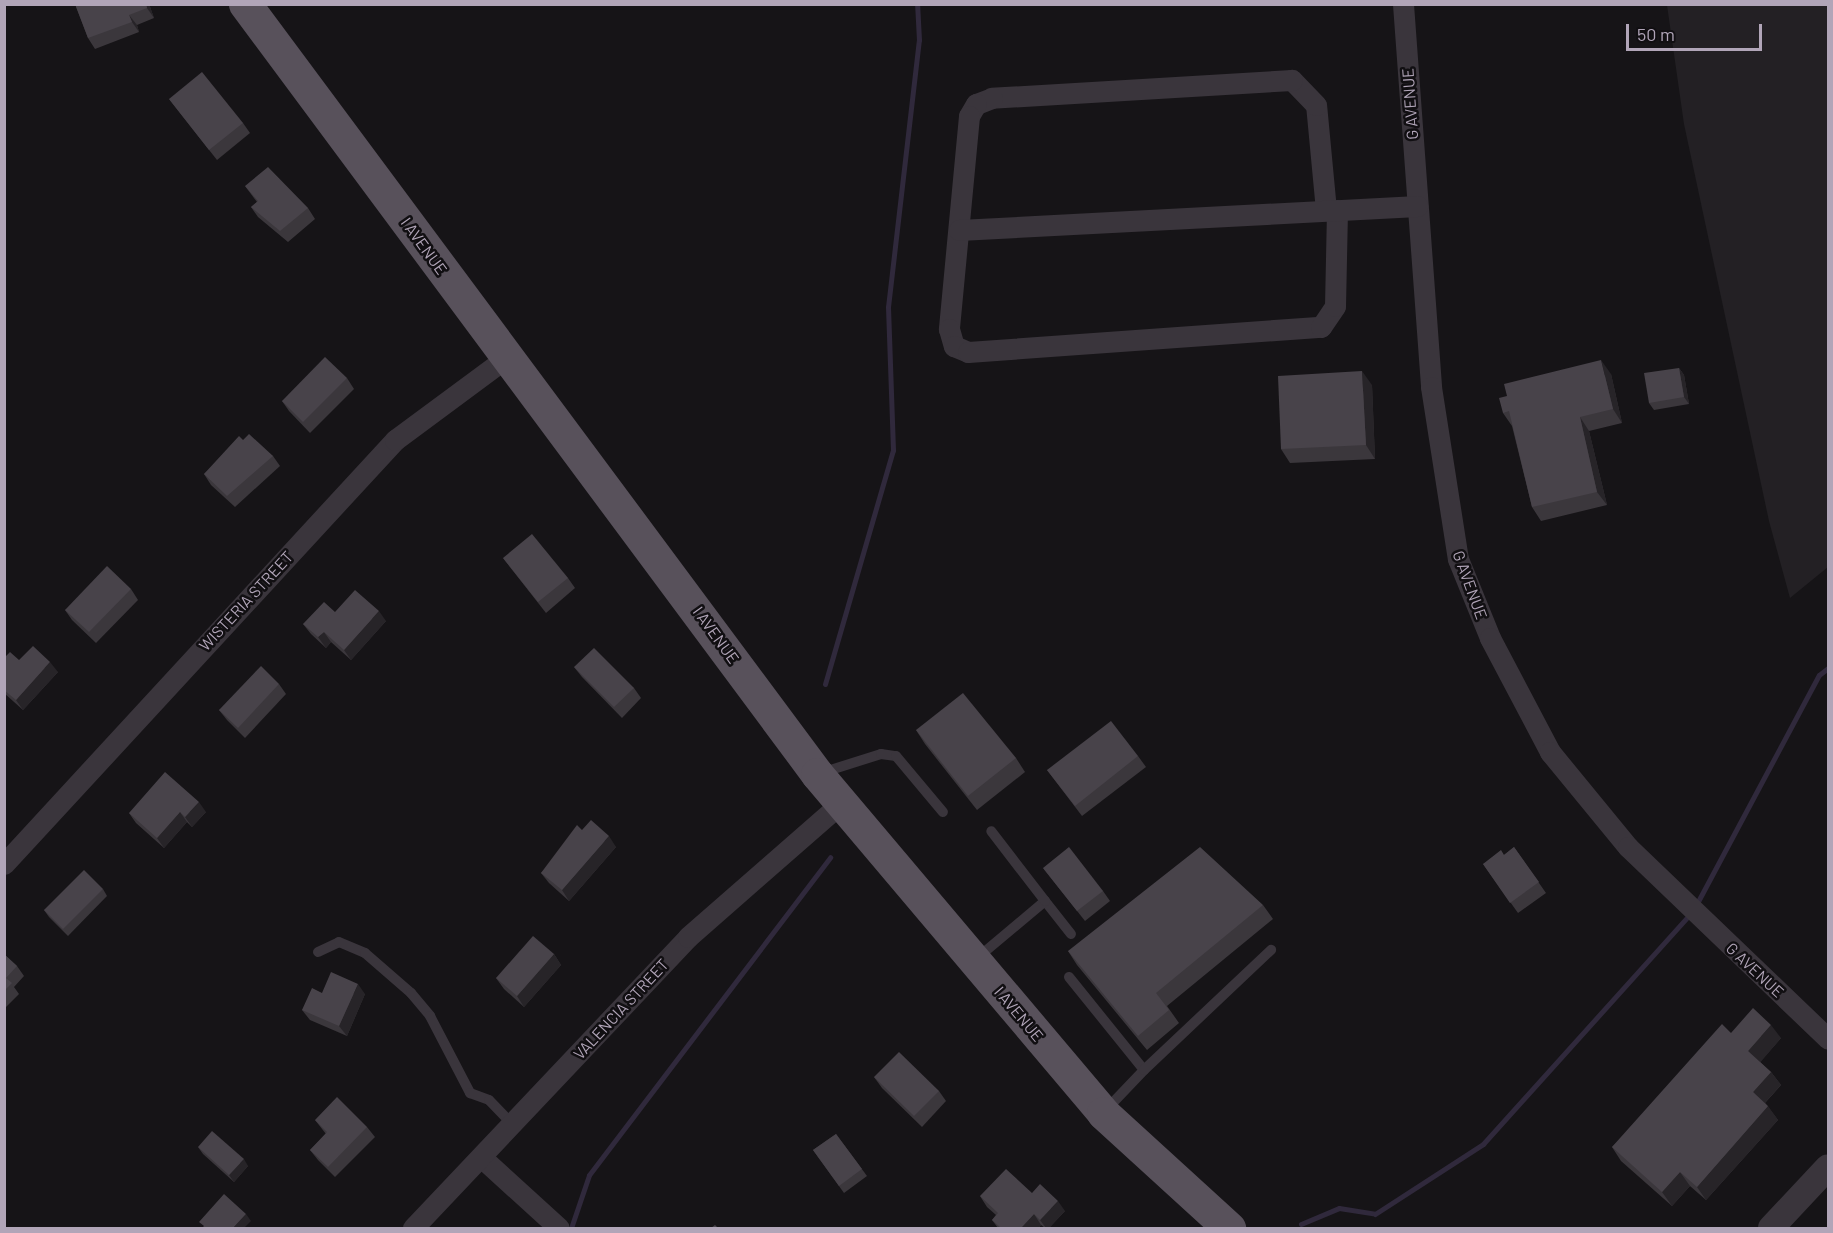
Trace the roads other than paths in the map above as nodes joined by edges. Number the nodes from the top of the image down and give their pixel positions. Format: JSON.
{"nodes":[{"id":1,"x":245,"y":4,"type":"edge"},
{"id":2,"x":1403,"y":4,"type":"edge"},
{"id":3,"x":1417,"y":206,"type":"junction"},
{"id":4,"x":1332,"y":210,"type":"junction"},
{"id":5,"x":959,"y":230,"type":"junction"},
{"id":6,"x":506,"y":358,"type":"junction"},
{"id":7,"x":818,"y":774,"type":"junction"},
{"id":8,"x":841,"y":803,"type":"junction"},
{"id":9,"x":943,"y":812,"type":"dead end"},
{"id":10,"x":991,"y":831,"type":"dead end"},
{"id":11,"x":4,"y":864,"type":"edge"},
{"id":12,"x":1045,"y":901,"type":"junction"},
{"id":13,"x":1071,"y":934,"type":"dead end"},
{"id":14,"x":1270,"y":950,"type":"dead end"},
{"id":15,"x":318,"y":952,"type":"dead end"},
{"id":16,"x":974,"y":961,"type":"junction"},
{"id":17,"x":1069,"y":977,"type":"dead end"},
{"id":18,"x":1828,"y":1039,"type":"edge"},
{"id":19,"x":1144,"y":1070,"type":"junction"},
{"id":20,"x":1103,"y":1113,"type":"junction"},
{"id":21,"x":513,"y":1125,"type":"junction"},
{"id":22,"x":482,"y":1157,"type":"junction"},
{"id":23,"x":1828,"y":1167,"type":"edge"},
{"id":24,"x":413,"y":1228,"type":"edge"},
{"id":25,"x":559,"y":1228,"type":"edge"},
{"id":26,"x":1229,"y":1228,"type":"edge"},
{"id":27,"x":1771,"y":1228,"type":"edge"}],
"edges":[{"from":1,"to":6,"type":"main road","name":"I AVENUE"},
{"from":2,"to":3,"type":"street","name":"G AVENUE"},
{"from":3,"to":4,"type":"street"},
{"from":3,"to":18,"type":"street","name":"G AVENUE"},
{"from":4,"to":5,"type":"street"},
{"from":4,"to":5,"type":"street"},
{"from":4,"to":5,"type":"street"},
{"from":6,"to":7,"type":"main road","name":"I AVENUE"},
{"from":6,"to":11,"type":"street","name":"WISTERIA STREET"},
{"from":7,"to":8,"type":"main road","name":"I AVENUE"},
{"from":7,"to":9,"type":"lane"},
{"from":8,"to":16,"type":"main road","name":"I AVENUE"},
{"from":8,"to":21,"type":"street","name":"VALENCIA STREET"},
{"from":10,"to":12,"type":"lane"},
{"from":12,"to":13,"type":"lane"},
{"from":12,"to":16,"type":"lane"},
{"from":14,"to":19,"type":"lane"},
{"from":15,"to":21,"type":"lane"},
{"from":16,"to":20,"type":"main road","name":"I AVENUE"},
{"from":17,"to":19,"type":"lane"},
{"from":19,"to":20,"type":"lane"},
{"from":20,"to":26,"type":"main road","name":"I AVENUE"},
{"from":21,"to":22,"type":"street","name":"VALENCIA STREET"},
{"from":22,"to":24,"type":"street","name":"VALENCIA STREET"},
{"from":22,"to":25,"type":"street"},
{"from":23,"to":27,"type":"street"}]}
